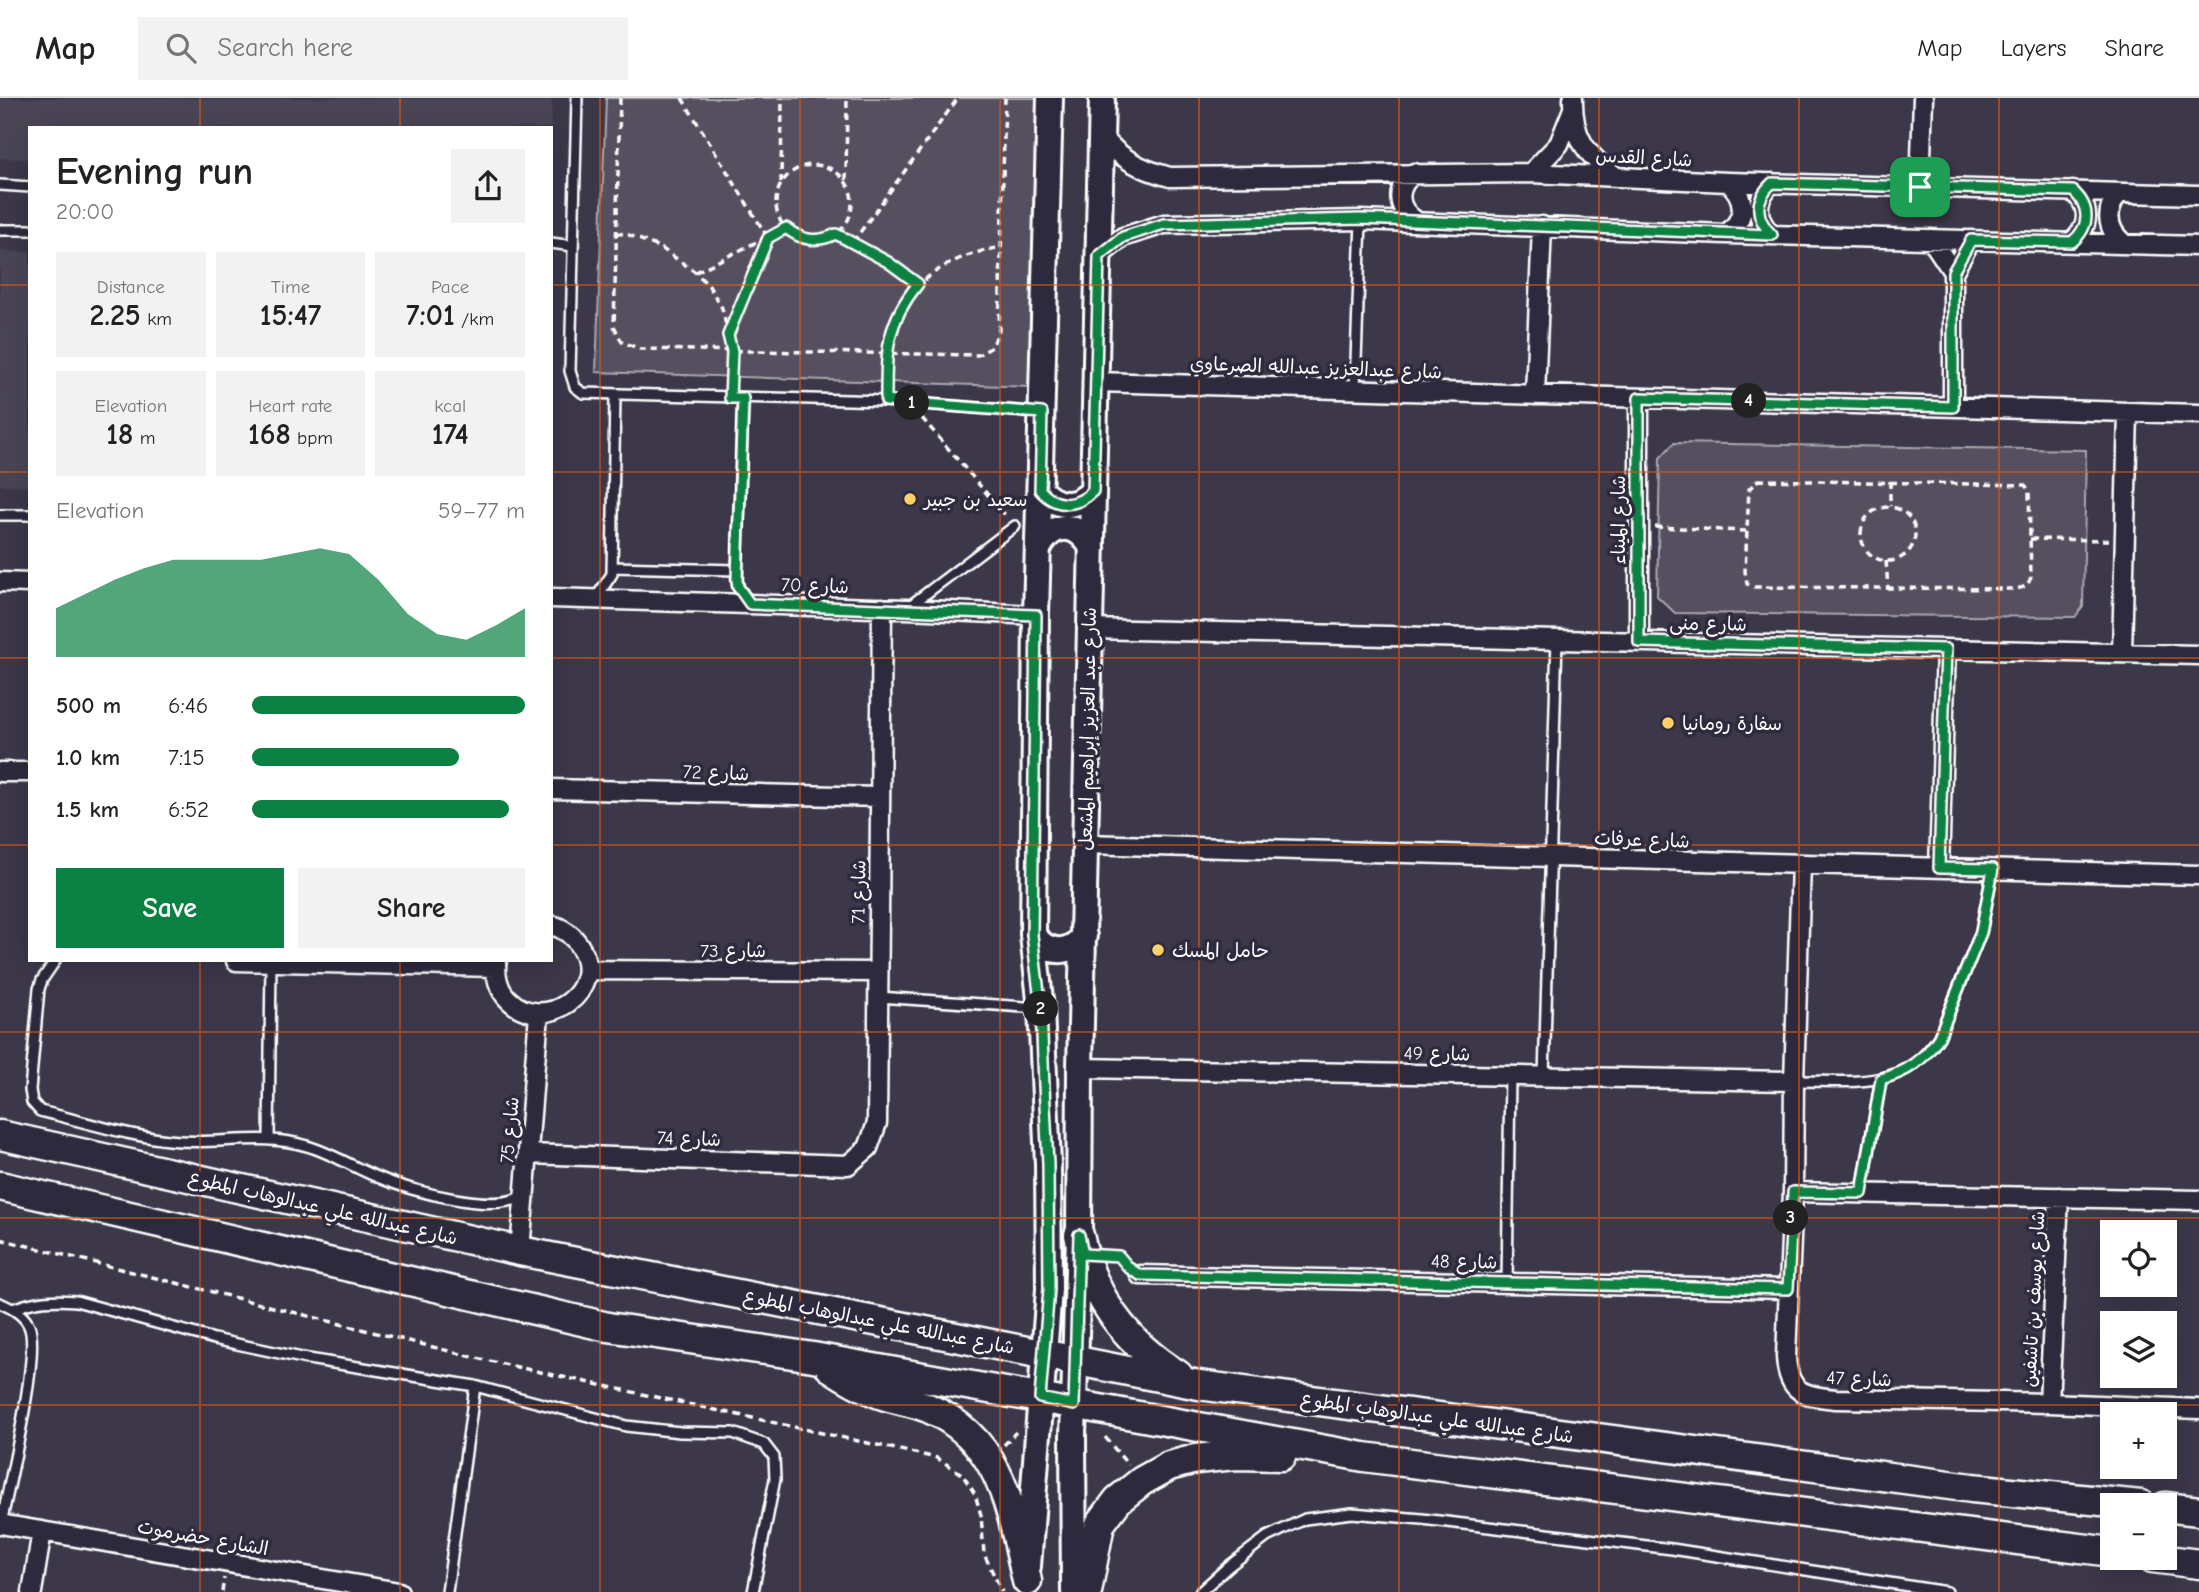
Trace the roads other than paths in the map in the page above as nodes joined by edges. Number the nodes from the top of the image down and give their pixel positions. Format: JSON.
{"nodes":[{"id":1,"x":577,"y":98,"type":"edge"},
{"id":2,"x":1923,"y":98,"type":"edge"},
{"id":3,"x":1051,"y":99,"type":"edge"},
{"id":4,"x":1101,"y":99,"type":"edge"},
{"id":5,"x":1573,"y":103,"type":"edge"},
{"id":6,"x":1101,"y":135,"type":"junction"},
{"id":7,"x":1414,"y":173,"type":"junction"},
{"id":8,"x":1531,"y":173,"type":"junction"},
{"id":9,"x":1615,"y":176,"type":"junction"},
{"id":10,"x":1728,"y":182,"type":"junction"},
{"id":11,"x":1772,"y":183,"type":"junction"},
{"id":12,"x":0,"y":185,"type":"edge"},
{"id":13,"x":28,"y":187,"type":"edge"},
{"id":14,"x":1920,"y":187,"type":"junction"},
{"id":15,"x":2073,"y":191,"type":"junction"},
{"id":16,"x":2119,"y":192,"type":"junction"},
{"id":17,"x":2199,"y":195,"type":"edge"},
{"id":18,"x":1361,"y":219,"type":"junction"},
{"id":19,"x":1416,"y":221,"type":"junction"},
{"id":20,"x":1542,"y":226,"type":"junction"},
{"id":21,"x":0,"y":230,"type":"edge"},
{"id":22,"x":28,"y":230,"type":"edge"},
{"id":23,"x":1726,"y":234,"type":"junction"},
{"id":24,"x":1772,"y":235,"type":"junction"},
{"id":25,"x":1931,"y":239,"type":"junction"},
{"id":26,"x":1971,"y":240,"type":"junction"},
{"id":27,"x":2072,"y":242,"type":"junction"},
{"id":28,"x":553,"y":243,"type":"edge"},
{"id":29,"x":2123,"y":243,"type":"junction"},
{"id":30,"x":573,"y":246,"type":"junction"},
{"id":31,"x":2199,"y":246,"type":"edge"},
{"id":32,"x":1099,"y":256,"type":"junction"},
{"id":33,"x":1953,"y":272,"type":"junction"},
{"id":34,"x":1096,"y":382,"type":"junction"},
{"id":35,"x":1355,"y":390,"type":"junction"},
{"id":36,"x":615,"y":395,"type":"junction"},
{"id":37,"x":1535,"y":395,"type":"junction"},
{"id":38,"x":743,"y":398,"type":"junction"},
{"id":39,"x":1639,"y":398,"type":"junction"},
{"id":40,"x":1953,"y":407,"type":"junction"},
{"id":41,"x":2128,"y":412,"type":"junction"},
{"id":42,"x":1042,"y":413,"type":"junction"},
{"id":43,"x":2199,"y":414,"type":"edge"},
{"id":44,"x":1040,"y":490,"type":"junction"},
{"id":45,"x":1093,"y":491,"type":"junction"},
{"id":46,"x":0,"y":515,"type":"edge"},
{"id":47,"x":28,"y":515,"type":"edge"},
{"id":48,"x":1015,"y":526,"type":"road end"},
{"id":49,"x":1092,"y":548,"type":"junction"},
{"id":50,"x":1038,"y":549,"type":"junction"},
{"id":51,"x":612,"y":567,"type":"junction"},
{"id":52,"x":737,"y":570,"type":"junction"},
{"id":53,"x":0,"y":582,"type":"edge"},
{"id":54,"x":28,"y":583,"type":"edge"},
{"id":55,"x":553,"y":598,"type":"edge"},
{"id":56,"x":595,"y":600,"type":"junction"},
{"id":57,"x":750,"y":604,"type":"junction"},
{"id":58,"x":882,"y":608,"type":"junction"},
{"id":59,"x":906,"y":609,"type":"junction"},
{"id":60,"x":1036,"y":615,"type":"junction"},
{"id":61,"x":1090,"y":629,"type":"junction"},
{"id":62,"x":1557,"y":639,"type":"junction"},
{"id":63,"x":1639,"y":642,"type":"junction"},
{"id":64,"x":1946,"y":649,"type":"junction"},
{"id":65,"x":2122,"y":653,"type":"junction"},
{"id":66,"x":2199,"y":655,"type":"edge"},
{"id":67,"x":0,"y":772,"type":"edge"},
{"id":68,"x":28,"y":772,"type":"edge"},
{"id":69,"x":553,"y":789,"type":"edge"},
{"id":70,"x":880,"y":797,"type":"junction"},
{"id":71,"x":1084,"y":844,"type":"junction"},
{"id":72,"x":1551,"y":857,"type":"junction"},
{"id":73,"x":1801,"y":864,"type":"junction"},
{"id":74,"x":1939,"y":868,"type":"junction"},
{"id":75,"x":1993,"y":869,"type":"junction"},
{"id":76,"x":2199,"y":875,"type":"edge"},
{"id":77,"x":553,"y":925,"type":"edge"},
{"id":78,"x":1032,"y":935,"type":"junction"},
{"id":79,"x":1084,"y":936,"type":"junction"},
{"id":80,"x":54,"y":962,"type":"edge"},
{"id":81,"x":271,"y":962,"type":"edge"},
{"id":82,"x":496,"y":964,"type":"edge"},
{"id":83,"x":587,"y":970,"type":"junction"},
{"id":84,"x":878,"y":972,"type":"junction"},
{"id":85,"x":878,"y":998,"type":"junction"},
{"id":86,"x":1041,"y":1009,"type":"junction"},
{"id":87,"x":539,"y":1014,"type":"junction"},
{"id":88,"x":1080,"y":1068,"type":"junction"},
{"id":89,"x":1510,"y":1076,"type":"junction"},
{"id":90,"x":1544,"y":1077,"type":"junction"},
{"id":91,"x":1881,"y":1079,"type":"junction"},
{"id":92,"x":1794,"y":1081,"type":"junction"},
{"id":93,"x":0,"y":1135,"type":"edge"},
{"id":94,"x":269,"y":1139,"type":"junction"},
{"id":95,"x":528,"y":1154,"type":"junction"},
{"id":96,"x":848,"y":1165,"type":"joint"},
{"id":97,"x":0,"y":1186,"type":"edge"},
{"id":98,"x":525,"y":1192,"type":"junction"},
{"id":99,"x":1793,"y":1192,"type":"junction"},
{"id":100,"x":1862,"y":1193,"type":"junction"},
{"id":101,"x":2059,"y":1198,"type":"junction"},
{"id":102,"x":2199,"y":1200,"type":"edge"},
{"id":103,"x":1081,"y":1244,"type":"junction"},
{"id":104,"x":520,"y":1251,"type":"junction"},
{"id":105,"x":1140,"y":1275,"type":"road end"},
{"id":106,"x":1507,"y":1283,"type":"junction"},
{"id":107,"x":1788,"y":1289,"type":"junction"},
{"id":108,"x":0,"y":1303,"type":"edge"},
{"id":109,"x":13,"y":1309,"type":"junction"},
{"id":110,"x":1044,"y":1353,"type":"junction"},
{"id":111,"x":813,"y":1357,"type":"junction"},
{"id":112,"x":1076,"y":1361,"type":"junction"},
{"id":113,"x":1199,"y":1385,"type":"junction"},
{"id":114,"x":475,"y":1386,"type":"junction"},
{"id":115,"x":1040,"y":1398,"type":"junction"},
{"id":116,"x":2049,"y":1403,"type":"junction"},
{"id":117,"x":1074,"y":1405,"type":"junction"},
{"id":118,"x":2199,"y":1409,"type":"edge"},
{"id":119,"x":1364,"y":1457,"type":"junction"},
{"id":120,"x":2100,"y":1501,"type":"edge"},
{"id":121,"x":2177,"y":1508,"type":"edge"},
{"id":122,"x":2199,"y":1511,"type":"edge"},
{"id":123,"x":0,"y":1524,"type":"edge"},
{"id":124,"x":42,"y":1531,"type":"junction"},
{"id":125,"x":2100,"y":1550,"type":"edge"},
{"id":126,"x":2177,"y":1561,"type":"edge"},
{"id":127,"x":2199,"y":1563,"type":"edge"},
{"id":128,"x":1019,"y":1588,"type":"edge"},
{"id":129,"x":1947,"y":1591,"type":"edge"},
{"id":130,"x":32,"y":1592,"type":"edge"},
{"id":131,"x":399,"y":1592,"type":"edge"},
{"id":132,"x":447,"y":1592,"type":"edge"},
{"id":133,"x":752,"y":1592,"type":"edge"},
{"id":134,"x":1074,"y":1592,"type":"edge"},
{"id":135,"x":1087,"y":1592,"type":"edge"},
{"id":136,"x":1200,"y":1592,"type":"edge"},
{"id":137,"x":1958,"y":1592,"type":"edge"}],
"edges":[{"from":1,"to":30,"type":"lane"},
{"from":2,"to":14,"type":"street"},
{"from":3,"to":42,"type":"main road"},
{"from":4,"to":6,"type":"main road","name":"شارع عبد العزيز إبراهيم المشعل"},
{"from":5,"to":8,"type":"street"},
{"from":5,"to":9,"type":"street"},
{"from":6,"to":7,"type":"street","name":"شارع القدس"},
{"from":6,"to":32,"type":"main road","name":"شارع عبد العزيز إبراهيم المشعل"},
{"from":7,"to":8,"type":"street","name":"شارع القدس"},
{"from":7,"to":19,"type":"street"},
{"from":8,"to":9,"type":"street","name":"شارع القدس"},
{"from":9,"to":10,"type":"street","name":"شارع القدس"},
{"from":10,"to":11,"type":"street","name":"شارع القدس"},
{"from":10,"to":23,"type":"street"},
{"from":11,"to":14,"type":"street","name":"شارع القدس"},
{"from":11,"to":24,"type":"street"},
{"from":12,"to":13,"type":"lane"},
{"from":14,"to":15,"type":"street","name":"شارع القدس"},
{"from":15,"to":16,"type":"street","name":"شارع القدس"},
{"from":15,"to":27,"type":"street"},
{"from":16,"to":17,"type":"street","name":"شارع القدس"},
{"from":16,"to":29,"type":"street"},
{"from":18,"to":19,"type":"street"},
{"from":18,"to":32,"type":"street"},
{"from":18,"to":35,"type":"lane"},
{"from":19,"to":20,"type":"street"},
{"from":20,"to":23,"type":"street"},
{"from":20,"to":37,"type":"street"},
{"from":21,"to":22,"type":"lane"},
{"from":23,"to":24,"type":"street"},
{"from":24,"to":25,"type":"street"},
{"from":25,"to":26,"type":"street"},
{"from":25,"to":33,"type":"street"},
{"from":26,"to":27,"type":"street"},
{"from":26,"to":33,"type":"street"},
{"from":27,"to":29,"type":"street"},
{"from":28,"to":30,"type":"lane"},
{"from":29,"to":31,"type":"street"},
{"from":30,"to":36,"type":"lane"},
{"from":32,"to":34,"type":"main road","name":"شارع عبد العزيز إبراهيم المشعل"},
{"from":33,"to":40,"type":"street"},
{"from":34,"to":35,"type":"street","name":"شارع عبدالعزيز عبدالله الصرعاوي"},
{"from":34,"to":45,"type":"main road","name":"شارع عبد العزيز إبراهيم المشعل"},
{"from":35,"to":37,"type":"street","name":"شارع عبدالعزيز عبدالله الصرعاوي"},
{"from":36,"to":38,"type":"lane"},
{"from":36,"to":51,"type":"lane"},
{"from":37,"to":39,"type":"street","name":"شارع عبدالعزيز عبدالله الصرعاوي"},
{"from":38,"to":42,"type":"lane"},
{"from":38,"to":52,"type":"lane"},
{"from":39,"to":40,"type":"street","name":"شارع عبدالعزيز عبدالله الصرعاوي"},
{"from":39,"to":63,"type":"street","name":"شارع الميناء"},
{"from":40,"to":41,"type":"street","name":"شارع عبدالعزيز عبدالله الصرعاوي"},
{"from":41,"to":43,"type":"street","name":"شارع عبدالعزيز عبدالله الصرعاوي"},
{"from":41,"to":65,"type":"street"},
{"from":42,"to":44,"type":"main road"},
{"from":44,"to":45,"type":"main road"},
{"from":44,"to":50,"type":"main road"},
{"from":45,"to":49,"type":"main road","name":"شارع عبد العزيز إبراهيم المشعل"},
{"from":46,"to":47,"type":"lane"},
{"from":48,"to":59,"type":"lane"},
{"from":49,"to":50,"type":"main road"},
{"from":49,"to":61,"type":"main road","name":"شارع عبد العزيز إبراهيم المشعل"},
{"from":50,"to":60,"type":"main road"},
{"from":51,"to":52,"type":"lane"},
{"from":51,"to":56,"type":"lane"},
{"from":52,"to":57,"type":"lane"},
{"from":53,"to":54,"type":"street"},
{"from":55,"to":56,"type":"street","name":"شارع 70"},
{"from":56,"to":57,"type":"street","name":"شارع 70"},
{"from":57,"to":58,"type":"street","name":"شارع 70"},
{"from":58,"to":59,"type":"street","name":"شارع 70"},
{"from":58,"to":70,"type":"street","name":"شارع 71"},
{"from":59,"to":60,"type":"street","name":"شارع 70"},
{"from":60,"to":78,"type":"main road"},
{"from":61,"to":62,"type":"street","name":"شارع منى"},
{"from":61,"to":71,"type":"main road","name":"شارع عبد العزيز إبراهيم المشعل"},
{"from":62,"to":63,"type":"street","name":"شارع منى"},
{"from":62,"to":72,"type":"lane"},
{"from":63,"to":64,"type":"street","name":"شارع منى"},
{"from":64,"to":65,"type":"street","name":"شارع منى"},
{"from":64,"to":74,"type":"street"},
{"from":65,"to":66,"type":"street","name":"شارع منى"},
{"from":67,"to":68,"type":"street"},
{"from":69,"to":70,"type":"street","name":"شارع 72"},
{"from":70,"to":84,"type":"street","name":"شارع 71"},
{"from":71,"to":72,"type":"street","name":"شارع عرفات"},
{"from":71,"to":79,"type":"main road","name":"شارع عبد العزيز إبراهيم المشعل"},
{"from":72,"to":73,"type":"street","name":"شارع عرفات"},
{"from":72,"to":90,"type":"lane"},
{"from":73,"to":74,"type":"street","name":"شارع عرفات"},
{"from":73,"to":92,"type":"street","name":"شارع 47"},
{"from":74,"to":75,"type":"street","name":"شارع عرفات"},
{"from":75,"to":76,"type":"street","name":"شارع عرفات"},
{"from":75,"to":91,"type":"lane"},
{"from":77,"to":83,"type":"street"},
{"from":78,"to":79,"type":"main road"},
{"from":78,"to":86,"type":"main road"},
{"from":79,"to":88,"type":"main road","name":"شارع عبد العزيز إبراهيم المشعل"},
{"from":80,"to":94,"type":"lane"},
{"from":81,"to":82,"type":"street"},
{"from":81,"to":94,"type":"lane"},
{"from":82,"to":87,"type":"street"},
{"from":83,"to":84,"type":"street","name":"شارع 73"},
{"from":83,"to":87,"type":"street"},
{"from":84,"to":85,"type":"street","name":"شارع 71"},
{"from":85,"to":86,"type":"lane"},
{"from":85,"to":96,"type":"street","name":"شارع 71"},
{"from":86,"to":110,"type":"main road"},
{"from":87,"to":95,"type":"street","name":"شارع 75"},
{"from":88,"to":89,"type":"street","name":"شارع 49"},
{"from":88,"to":103,"type":"main road","name":"شارع عبد العزيز إبراهيم المشعل"},
{"from":89,"to":90,"type":"street","name":"شارع 49"},
{"from":89,"to":106,"type":"lane"},
{"from":90,"to":92,"type":"street","name":"شارع 49"},
{"from":91,"to":92,"type":"lane"},
{"from":91,"to":100,"type":"lane"},
{"from":92,"to":99,"type":"street","name":"شارع 47"},
{"from":93,"to":104,"type":"main road","name":"شارع عبدالله علي عبدالوهاب المطوع"},
{"from":94,"to":98,"type":"lane"},
{"from":95,"to":96,"type":"street","name":"شارع 74"},
{"from":95,"to":98,"type":"street","name":"شارع 75"},
{"from":97,"to":111,"type":"main road"},
{"from":98,"to":104,"type":"street","name":"شارع 75"},
{"from":99,"to":100,"type":"street","name":"شارع يوسف بن تاشفين"},
{"from":99,"to":107,"type":"street","name":"شارع 47"},
{"from":100,"to":101,"type":"street","name":"شارع يوسف بن تاشفين"},
{"from":101,"to":102,"type":"street","name":"شارع يوسف بن تاشفين"},
{"from":101,"to":116,"type":"street","name":"شارع يوسف بن تاشفين"},
{"from":103,"to":112,"type":"main road","name":"شارع عبد العزيز إبراهيم المشعل"},
{"from":103,"to":113,"type":"main road"},
{"from":104,"to":110,"type":"main road","name":"شارع عبدالله علي عبدالوهاب المطوع"},
{"from":105,"to":106,"type":"street","name":"شارع 48"},
{"from":106,"to":107,"type":"street","name":"شارع 48"},
{"from":107,"to":116,"type":"street","name":"شارع 47"},
{"from":108,"to":109,"type":"lane"},
{"from":109,"to":114,"type":"lane"},
{"from":109,"to":123,"type":"lane"},
{"from":110,"to":112,"type":"main road","name":"شارع عبدالله علي عبدالوهاب المطوع"},
{"from":110,"to":115,"type":"main road"},
{"from":111,"to":115,"type":"main road"},
{"from":111,"to":128,"type":"main road"},
{"from":112,"to":113,"type":"main road","name":"شارع عبدالله علي عبدالوهاب المطوع"},
{"from":112,"to":117,"type":"main road","name":"شارع عبد العزيز إبراهيم المشعل"},
{"from":113,"to":120,"type":"main road","name":"شارع عبدالله علي عبدالوهاب المطوع"},
{"from":114,"to":132,"type":"lane"},
{"from":114,"to":133,"type":"lane"},
{"from":115,"to":117,"type":"main road"},
{"from":115,"to":128,"type":"main road"},
{"from":116,"to":118,"type":"street","name":"شارع 47"},
{"from":117,"to":119,"type":"main road"},
{"from":117,"to":134,"type":"main road","name":"شارع عبد العزيز إبراهيم المشعل"},
{"from":119,"to":125,"type":"main road"},
{"from":119,"to":135,"type":"main road"},
{"from":121,"to":122,"type":"main road"},
{"from":123,"to":124,"type":"street","name":"الشارع حضرموت"},
{"from":124,"to":130,"type":"street"},
{"from":124,"to":131,"type":"street","name":"الشارع حضرموت"},
{"from":126,"to":127,"type":"main road"},
{"from":129,"to":136,"type":"lane"},
{"from":129,"to":137,"type":"lane"}]}
